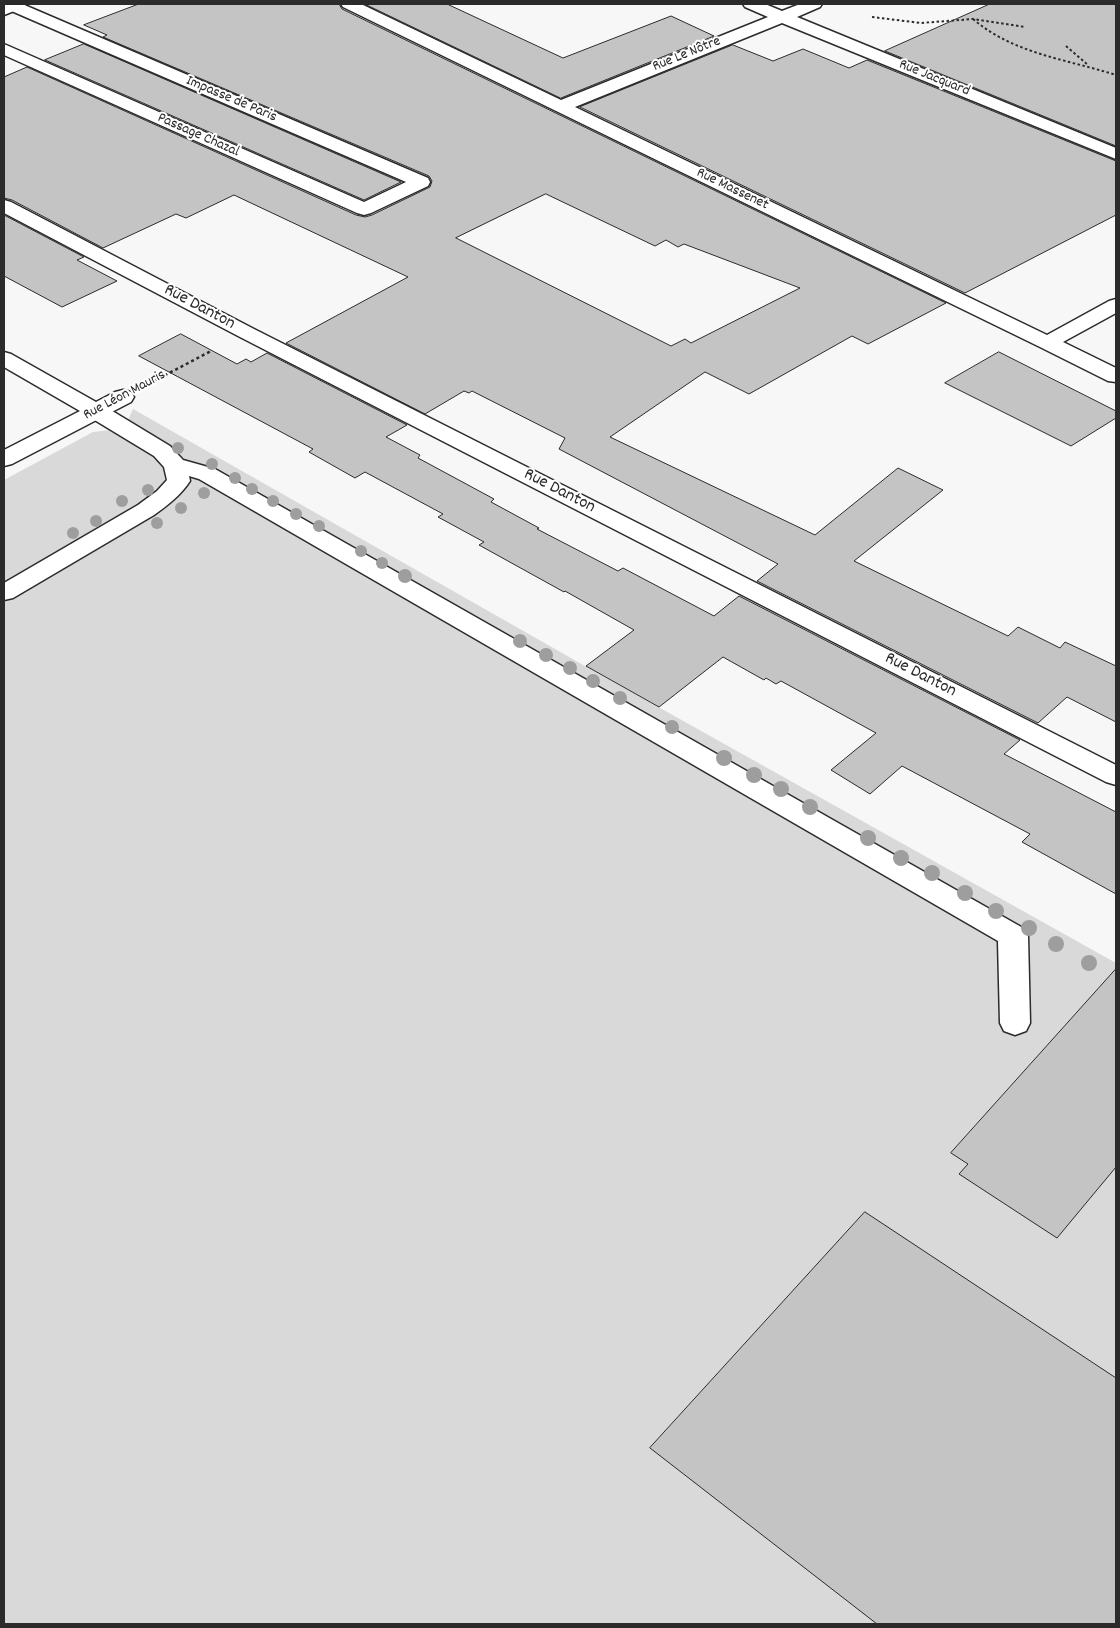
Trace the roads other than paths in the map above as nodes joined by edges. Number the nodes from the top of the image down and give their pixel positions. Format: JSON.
{"nodes":[{"id":1,"x":349,"y":4,"type":"edge"},
{"id":2,"x":751,"y":4,"type":"edge"},
{"id":3,"x":814,"y":4,"type":"edge"},
{"id":4,"x":12,"y":7,"type":"edge"},
{"id":5,"x":783,"y":17,"type":"junction"},
{"id":6,"x":4,"y":49,"type":"edge"},
{"id":7,"x":559,"y":107,"type":"junction"},
{"id":8,"x":1116,"y":154,"type":"edge"},
{"id":9,"x":392,"y":195,"type":"joint"},
{"id":10,"x":4,"y":206,"type":"edge"},
{"id":11,"x":1116,"y":305,"type":"edge"},
{"id":12,"x":1047,"y":342,"type":"junction"},
{"id":13,"x":4,"y":358,"type":"edge"},
{"id":14,"x":1116,"y":376,"type":"edge"},
{"id":15,"x":123,"y":397,"type":"road end"},
{"id":16,"x":96,"y":411,"type":"junction"},
{"id":17,"x":4,"y":459,"type":"edge"},
{"id":18,"x":175,"y":465,"type":"junction"},
{"id":19,"x":4,"y":593,"type":"edge"},
{"id":20,"x":1116,"y":776,"type":"edge"},
{"id":21,"x":1015,"y":1023,"type":"dead end"}],
"edges":[{"from":1,"to":7,"type":"street","name":"Rue Massenet"},
{"from":2,"to":5,"type":"street","name":"Rue Jacquard"},
{"from":3,"to":5,"type":"street","name":"Rue Le Nôtre"},
{"from":4,"to":9,"type":"street","name":"Impasse de Paris"},
{"from":5,"to":7,"type":"street","name":"Rue Le Nôtre"},
{"from":5,"to":8,"type":"street","name":"Rue Jacquard"},
{"from":6,"to":9,"type":"street","name":"Passage Chazal"},
{"from":7,"to":12,"type":"street","name":"Rue Massenet"},
{"from":10,"to":20,"type":"street","name":"Rue Danton"},
{"from":11,"to":12,"type":"street"},
{"from":12,"to":14,"type":"street","name":"Rue Massenet"},
{"from":13,"to":16,"type":"street"},
{"from":15,"to":16,"type":"street","name":"Rue Léon Mauris"},
{"from":16,"to":17,"type":"street","name":"Rue Léon Mauris"},
{"from":16,"to":18,"type":"street"},
{"from":18,"to":19,"type":"street"},
{"from":18,"to":21,"type":"street"}]}
